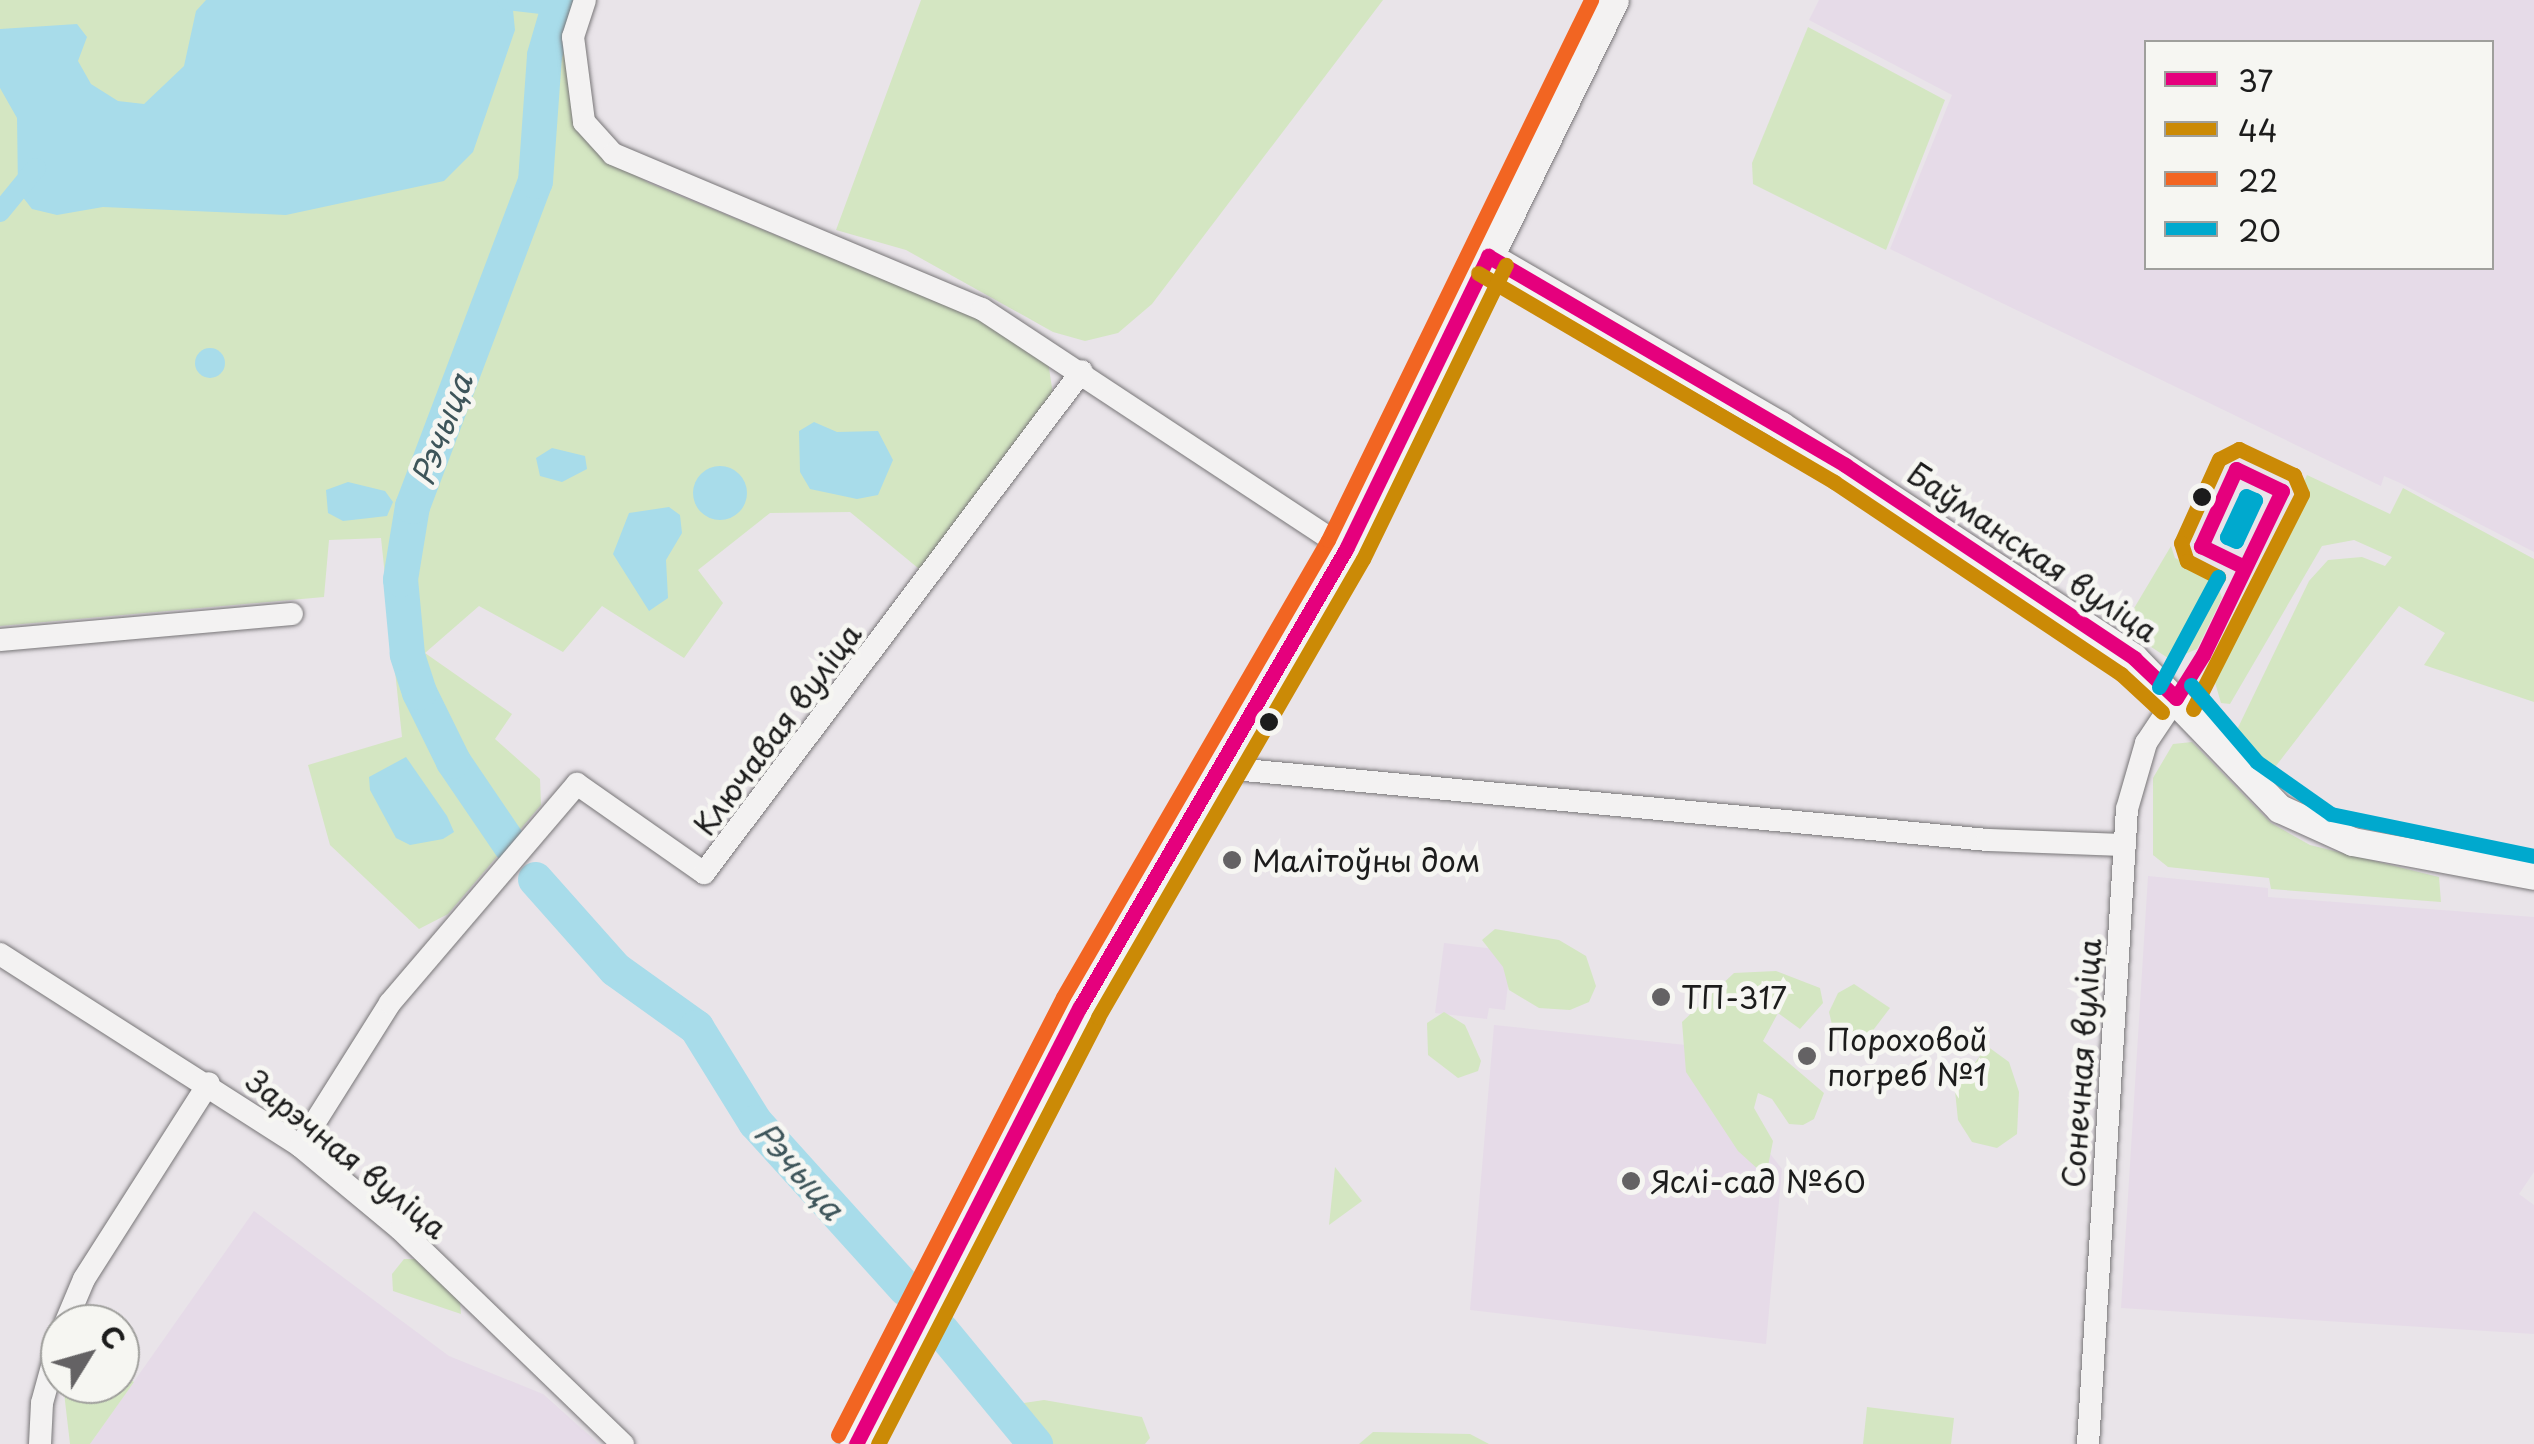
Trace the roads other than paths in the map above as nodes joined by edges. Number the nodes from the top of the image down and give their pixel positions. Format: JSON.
{"nodes":[{"id":1,"x":585,"y":0,"type":"edge"},
{"id":2,"x":1613,"y":0,"type":"edge"},
{"id":3,"x":1488,"y":256,"type":"junction"},
{"id":4,"x":1082,"y":371,"type":"junction"},
{"id":5,"x":1346,"y":550,"type":"junction"},
{"id":6,"x":292,"y":614,"type":"dead end"},
{"id":7,"x":0,"y":640,"type":"edge"},
{"id":8,"x":2176,"y":698,"type":"junction"},
{"id":9,"x":1222,"y":768,"type":"junction"},
{"id":10,"x":2125,"y":845,"type":"junction"},
{"id":11,"x":2534,"y":876,"type":"edge"},
{"id":12,"x":0,"y":954,"type":"edge"},
{"id":13,"x":209,"y":1083,"type":"junction"},
{"id":14,"x":300,"y":1146,"type":"junction"},
{"id":15,"x":73,"y":1304,"type":"edge"},
{"id":16,"x":42,"y":1404,"type":"edge"},
{"id":17,"x":40,"y":1444,"type":"edge"},
{"id":18,"x":623,"y":1444,"type":"edge"},
{"id":19,"x":856,"y":1444,"type":"edge"},
{"id":20,"x":2088,"y":1444,"type":"edge"}],
"edges":[{"from":1,"to":4,"type":"street"},
{"from":2,"to":3,"type":"main road"},
{"from":3,"to":5,"type":"main road"},
{"from":3,"to":8,"type":"street","name":"Баўманская вуліца"},
{"from":4,"to":5,"type":"street"},
{"from":4,"to":14,"type":"street","name":"Ключавая вуліца"},
{"from":5,"to":9,"type":"main road"},
{"from":6,"to":7,"type":"street"},
{"from":8,"to":10,"type":"street","name":"Сонечная вуліца"},
{"from":8,"to":11,"type":"street","name":"Баўманская вуліца"},
{"from":9,"to":10,"type":"street"},
{"from":9,"to":19,"type":"main road"},
{"from":10,"to":20,"type":"street","name":"Сонечная вуліца"},
{"from":12,"to":13,"type":"street","name":"Зарэчная вуліца"},
{"from":13,"to":14,"type":"street","name":"Зарэчная вуліца"},
{"from":13,"to":15,"type":"street"},
{"from":14,"to":18,"type":"street","name":"Зарэчная вуліца"},
{"from":16,"to":17,"type":"street"}]}
